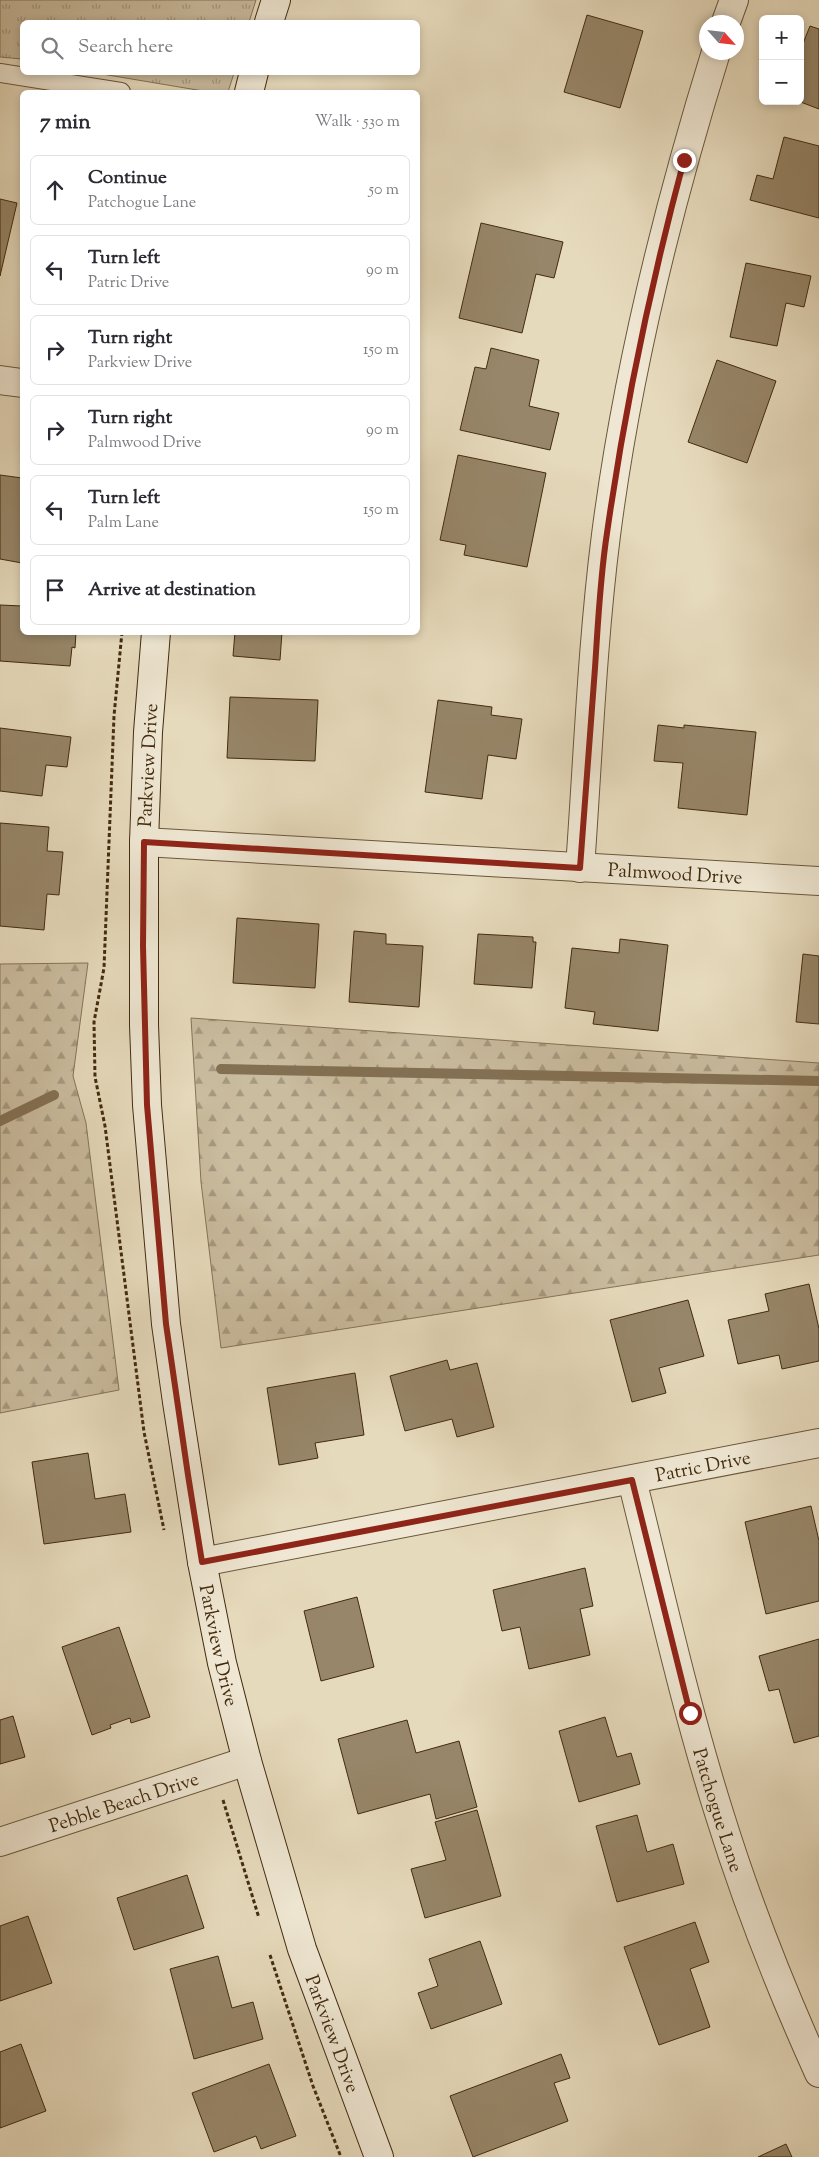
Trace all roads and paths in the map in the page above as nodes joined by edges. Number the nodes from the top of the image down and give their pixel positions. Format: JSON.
{"nodes":[{"id":1,"x":276,"y":0,"type":"edge"},
{"id":2,"x":734,"y":0,"type":"edge"},
{"id":3,"x":729,"y":15,"type":"edge"},
{"id":4,"x":270,"y":20,"type":"edge"},
{"id":5,"x":714,"y":60,"type":"edge"},
{"id":6,"x":0,"y":72,"type":"edge"},
{"id":7,"x":253,"y":75,"type":"edge"},
{"id":8,"x":109,"y":90,"type":"edge"},
{"id":9,"x":250,"y":90,"type":"edge"},
{"id":10,"x":0,"y":380,"type":"edge"},
{"id":11,"x":20,"y":383,"type":"edge"},
{"id":12,"x":156,"y":635,"type":"edge"},
{"id":13,"x":144,"y":842,"type":"junction"},
{"id":14,"x":580,"y":868,"type":"junction"},
{"id":15,"x":819,"y":881,"type":"edge"},
{"id":16,"x":819,"y":1443,"type":"edge"},
{"id":17,"x":632,"y":1480,"type":"junction"},
{"id":18,"x":202,"y":1562,"type":"junction"},
{"id":19,"x":247,"y":1761,"type":"junction"},
{"id":20,"x":0,"y":1842,"type":"edge"},
{"id":21,"x":819,"y":2072,"type":"edge"},
{"id":22,"x":379,"y":2157,"type":"edge"}],
"edges":[{"from":1,"to":4,"type":"street"},
{"from":2,"to":3,"type":"street"},
{"from":5,"to":14,"type":"street"},
{"from":6,"to":8,"type":"lane"},
{"from":7,"to":9,"type":"street"},
{"from":10,"to":11,"type":"street"},
{"from":12,"to":13,"type":"street","name":"Parkview Drive"},
{"from":13,"to":14,"type":"street","name":"Palmwood Drive"},
{"from":13,"to":18,"type":"street","name":"Parkview Drive"},
{"from":14,"to":15,"type":"street","name":"Palmwood Drive"},
{"from":16,"to":17,"type":"street","name":"Patric Drive"},
{"from":17,"to":18,"type":"street","name":"Patric Drive"},
{"from":17,"to":21,"type":"street","name":"Patchogue Lane"},
{"from":18,"to":19,"type":"street","name":"Parkview Drive"},
{"from":19,"to":20,"type":"street","name":"Pebble Beach Drive"},
{"from":19,"to":22,"type":"street","name":"Parkview Drive"}]}
